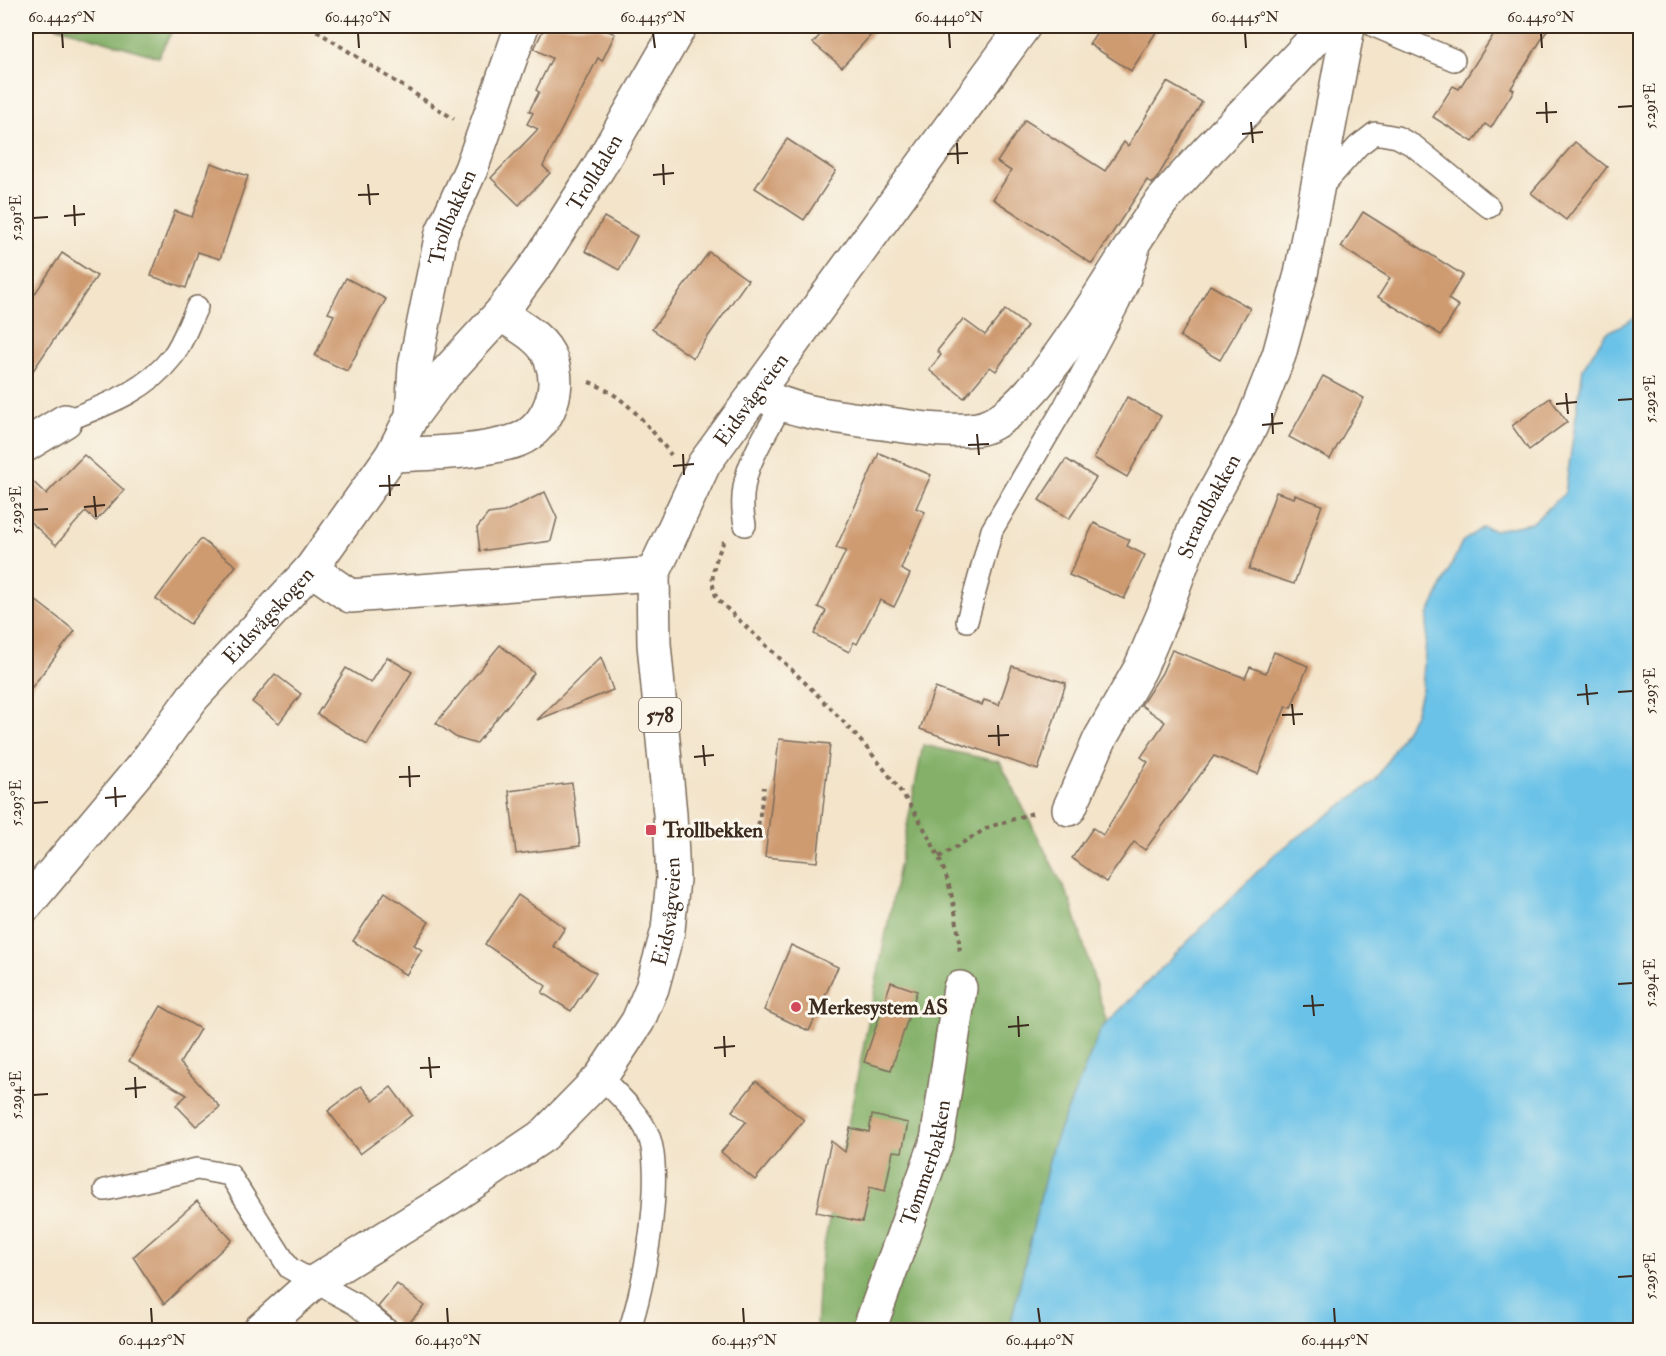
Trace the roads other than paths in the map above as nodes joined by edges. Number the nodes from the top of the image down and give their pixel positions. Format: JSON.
{"nodes":[{"id":1,"x":522,"y":26,"type":"edge"},
{"id":2,"x":680,"y":26,"type":"edge"},
{"id":3,"x":1024,"y":26,"type":"edge"},
{"id":4,"x":1331,"y":26,"type":"edge"},
{"id":5,"x":1344,"y":26,"type":"edge"},
{"id":6,"x":1374,"y":26,"type":"edge"},
{"id":7,"x":1454,"y":60,"type":"dead end"},
{"id":8,"x":1317,"y":192,"type":"junction"},
{"id":9,"x":1489,"y":207,"type":"dead end"},
{"id":10,"x":1141,"y":233,"type":"junction"},
{"id":11,"x":197,"y":307,"type":"dead end"},
{"id":12,"x":500,"y":314,"type":"junction"},
{"id":13,"x":768,"y":399,"type":"junction"},
{"id":14,"x":412,"y":416,"type":"junction"},
{"id":15,"x":65,"y":421,"type":"joint"},
{"id":16,"x":26,"y":445,"type":"edge"},
{"id":17,"x":392,"y":455,"type":"junction"},
{"id":18,"x":743,"y":515,"type":"road end"},
{"id":19,"x":310,"y":569,"type":"junction"},
{"id":20,"x":653,"y":574,"type":"junction"},
{"id":21,"x":967,"y":621,"type":"dead end"},
{"id":22,"x":1069,"y":809,"type":"road end"},
{"id":23,"x":26,"y":905,"type":"edge"},
{"id":24,"x":960,"y":988,"type":"road end"},
{"id":25,"x":601,"y":1077,"type":"junction"},
{"id":26,"x":105,"y":1190,"type":"dead end"},
{"id":27,"x":314,"y":1282,"type":"junction"},
{"id":28,"x":260,"y":1330,"type":"edge"},
{"id":29,"x":387,"y":1330,"type":"edge"},
{"id":30,"x":629,"y":1330,"type":"edge"},
{"id":31,"x":869,"y":1330,"type":"edge"}],
"edges":[{"from":1,"to":14,"type":"street","name":"Trollbakken"},
{"from":2,"to":12,"type":"street","name":"Trolldalen"},
{"from":3,"to":13,"type":"street","name":"Eidsvågveien","number":"578"},
{"from":4,"to":10,"type":"street"},
{"from":5,"to":8,"type":"street","name":"Strandbakken"},
{"from":6,"to":7,"type":"lane"},
{"from":8,"to":9,"type":"lane"},
{"from":8,"to":22,"type":"street","name":"Strandbakken"},
{"from":10,"to":13,"type":"street"},
{"from":10,"to":21,"type":"lane"},
{"from":11,"to":15,"type":"lane"},
{"from":12,"to":14,"type":"street","name":"Trolldalen"},
{"from":12,"to":17,"type":"street"},
{"from":13,"to":18,"type":"lane"},
{"from":13,"to":20,"type":"street","name":"Eidsvågveien","number":"578"},
{"from":14,"to":17,"type":"street","name":"Trolldalen"},
{"from":15,"to":16,"type":"street"},
{"from":17,"to":19,"type":"street","name":"Trolldalen"},
{"from":19,"to":20,"type":"street","name":"Eidsvågskogen"},
{"from":19,"to":23,"type":"street","name":"Eidsvågskogen"},
{"from":20,"to":25,"type":"street","name":"Eidsvågveien","number":"578"},
{"from":24,"to":31,"type":"street","name":"Tømmerbakken"},
{"from":25,"to":27,"type":"street","name":"Eidsvågveien","number":"578"},
{"from":25,"to":30,"type":"lane"},
{"from":26,"to":27,"type":"lane"},
{"from":27,"to":28,"type":"street","name":"Eidsvågveien","number":"578"},
{"from":27,"to":29,"type":"lane"}]}
